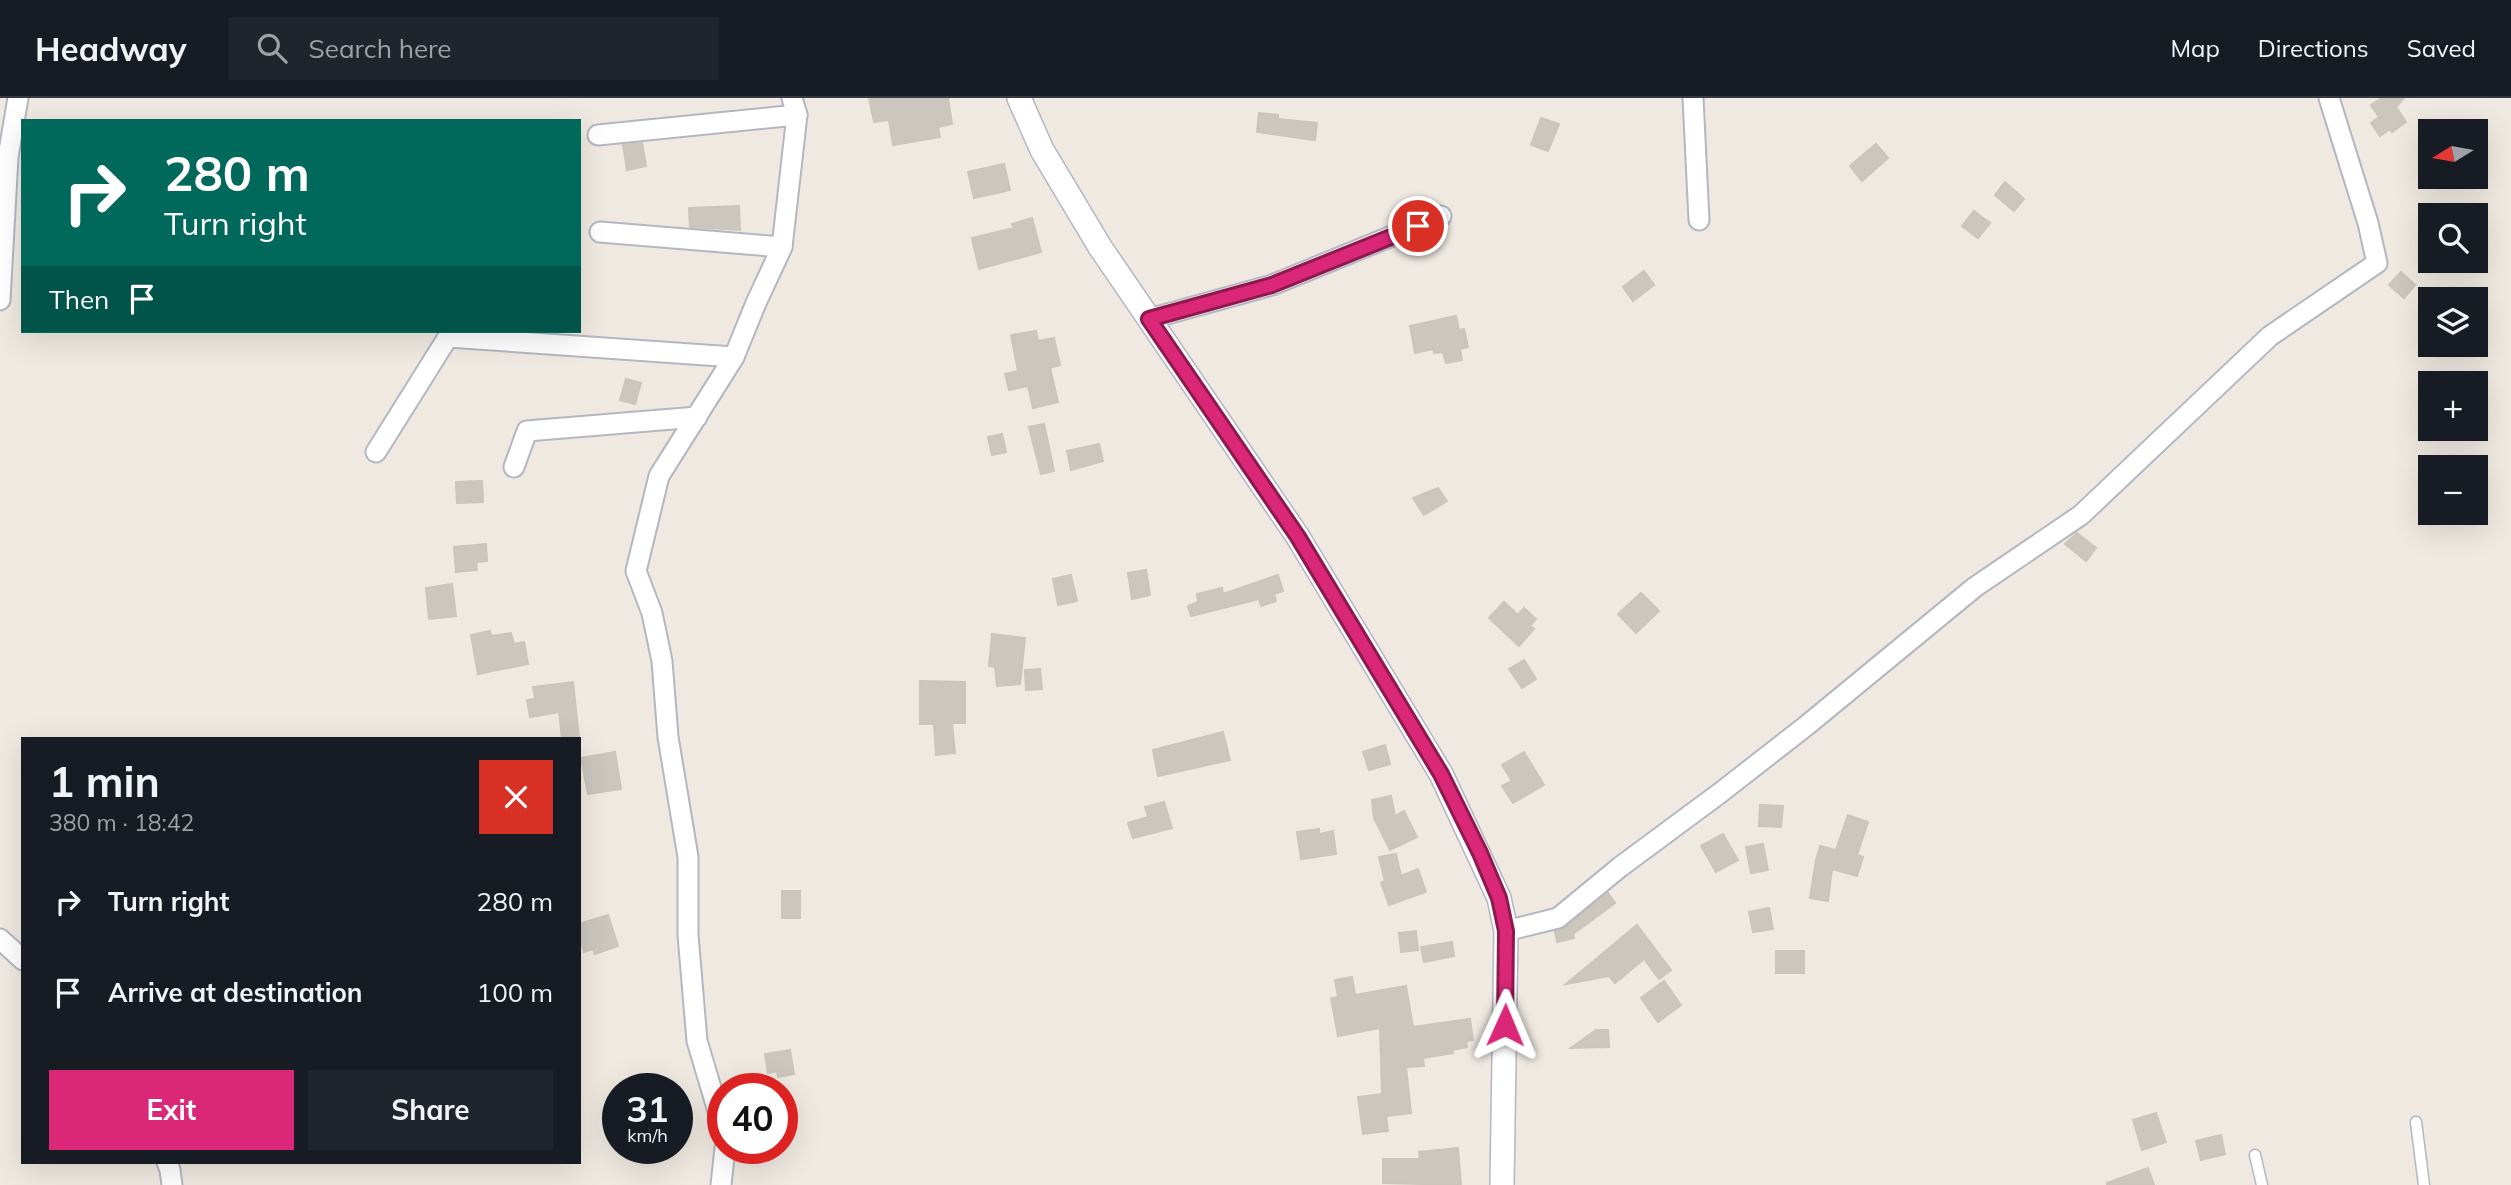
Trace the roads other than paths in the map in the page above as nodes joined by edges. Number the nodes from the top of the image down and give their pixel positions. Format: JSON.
{"nodes":[{"id":1,"x":18,"y":98,"type":"edge"},
{"id":2,"x":1019,"y":98,"type":"edge"},
{"id":3,"x":1693,"y":98,"type":"edge"},
{"id":4,"x":2329,"y":98,"type":"edge"},
{"id":5,"x":795,"y":107,"type":"edge"},
{"id":6,"x":598,"y":135,"type":"dead end"},
{"id":7,"x":1441,"y":216,"type":"dead end"},
{"id":8,"x":1699,"y":220,"type":"dead end"},
{"id":9,"x":600,"y":232,"type":"dead end"},
{"id":10,"x":782,"y":247,"type":"junction"},
{"id":11,"x":0,"y":300,"type":"edge"},
{"id":12,"x":1149,"y":319,"type":"junction"},
{"id":13,"x":734,"y":357,"type":"junction"},
{"id":14,"x":696,"y":417,"type":"junction"},
{"id":15,"x":376,"y":452,"type":"dead end"},
{"id":16,"x":514,"y":467,"type":"dead end"},
{"id":17,"x":1506,"y":931,"type":"junction"},
{"id":18,"x":0,"y":939,"type":"edge"},
{"id":19,"x":21,"y":958,"type":"edge"},
{"id":20,"x":707,"y":1074,"type":"edge"},
{"id":21,"x":2416,"y":1122,"type":"dead end"},
{"id":22,"x":2255,"y":1155,"type":"dead end"},
{"id":23,"x":168,"y":1164,"type":"edge"},
{"id":24,"x":723,"y":1164,"type":"edge"},
{"id":25,"x":172,"y":1185,"type":"edge"},
{"id":26,"x":721,"y":1185,"type":"edge"},
{"id":27,"x":1502,"y":1185,"type":"edge"},
{"id":28,"x":2262,"y":1185,"type":"edge"},
{"id":29,"x":2424,"y":1185,"type":"edge"}],
"edges":[{"from":1,"to":11,"type":"street"},
{"from":2,"to":12,"type":"street"},
{"from":3,"to":8,"type":"street"},
{"from":4,"to":17,"type":"street"},
{"from":5,"to":6,"type":"street"},
{"from":5,"to":10,"type":"street"},
{"from":7,"to":12,"type":"street"},
{"from":9,"to":10,"type":"street"},
{"from":10,"to":13,"type":"street"},
{"from":12,"to":17,"type":"street"},
{"from":13,"to":14,"type":"street"},
{"from":13,"to":15,"type":"street"},
{"from":14,"to":16,"type":"street"},
{"from":14,"to":20,"type":"street"},
{"from":17,"to":27,"type":"street"},
{"from":18,"to":19,"type":"street"},
{"from":21,"to":29,"type":"lane"},
{"from":22,"to":28,"type":"lane"},
{"from":23,"to":25,"type":"street"},
{"from":24,"to":26,"type":"street"}]}
